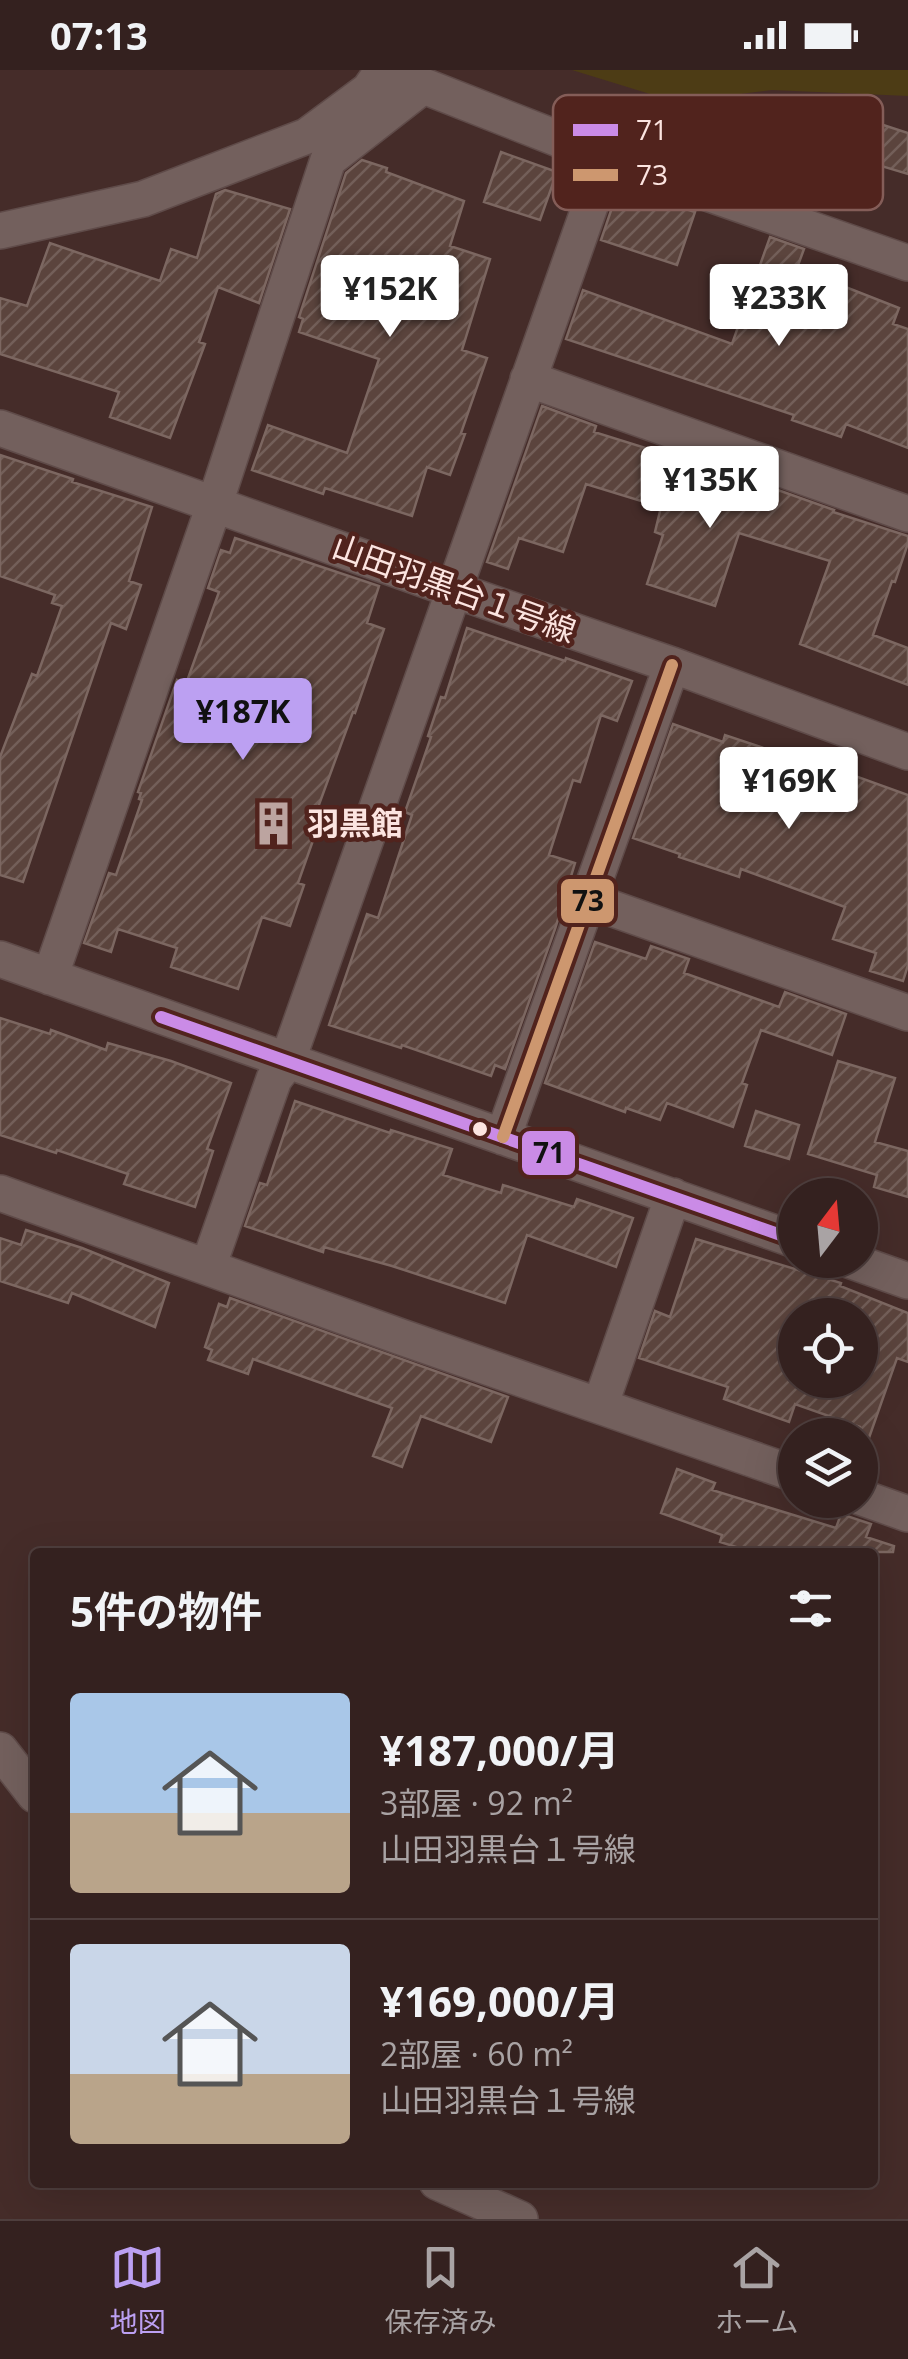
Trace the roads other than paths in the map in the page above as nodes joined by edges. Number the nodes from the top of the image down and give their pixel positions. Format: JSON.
{"nodes":[{"id":1,"x":383,"y":70,"type":"edge"},
{"id":2,"x":435,"y":84,"type":"edge"},
{"id":3,"x":553,"y":135,"type":"edge"},
{"id":4,"x":588,"y":210,"type":"edge"},
{"id":5,"x":754,"y":210,"type":"edge"},
{"id":6,"x":0,"y":231,"type":"edge"},
{"id":7,"x":908,"y":264,"type":"edge"},
{"id":8,"x":528,"y":379,"type":"junction"},
{"id":9,"x":0,"y":428,"type":"edge"},
{"id":10,"x":215,"y":504,"type":"junction"},
{"id":11,"x":908,"y":514,"type":"edge"},
{"id":12,"x":454,"y":590,"type":"junction"},
{"id":13,"x":672,"y":666,"type":"junction"},
{"id":14,"x":908,"y":752,"type":"edge"},
{"id":15,"x":588,"y":900,"type":"junction"},
{"id":16,"x":0,"y":959,"type":"edge"},
{"id":17,"x":50,"y":976,"type":"junction"},
{"id":18,"x":908,"y":1012,"type":"edge"},
{"id":19,"x":288,"y":1062,"type":"junction"},
{"id":20,"x":503,"y":1137,"type":"junction"},
{"id":21,"x":0,"y":1192,"type":"edge"},
{"id":22,"x":673,"y":1196,"type":"junction"},
{"id":23,"x":778,"y":1234,"type":"edge"},
{"id":24,"x":208,"y":1267,"type":"junction"},
{"id":25,"x":878,"y":1271,"type":"edge"},
{"id":26,"x":908,"y":1282,"type":"edge"},
{"id":27,"x":600,"y":1406,"type":"junction"},
{"id":28,"x":778,"y":1468,"type":"edge"},
{"id":29,"x":878,"y":1503,"type":"edge"},
{"id":30,"x":908,"y":1514,"type":"edge"},
{"id":31,"x":0,"y":1750,"type":"edge"},
{"id":32,"x":30,"y":1789,"type":"edge"},
{"id":33,"x":450,"y":2188,"type":"edge"},
{"id":34,"x":520,"y":2219,"type":"edge"}],
"edges":[{"from":1,"to":2,"type":"street"},
{"from":1,"to":6,"type":"street"},
{"from":2,"to":3,"type":"street"},
{"from":2,"to":10,"type":"street"},
{"from":4,"to":8,"type":"street"},
{"from":5,"to":7,"type":"street"},
{"from":8,"to":11,"type":"street"},
{"from":8,"to":12,"type":"street"},
{"from":9,"to":10,"type":"street","name":"山田羽黒台１号線"},
{"from":10,"to":12,"type":"street","name":"山田羽黒台１号線"},
{"from":10,"to":17,"type":"street"},
{"from":12,"to":13,"type":"street","name":"山田羽黒台１号線"},
{"from":12,"to":19,"type":"street"},
{"from":13,"to":14,"type":"street","name":"山田羽黒台１号線"},
{"from":13,"to":15,"type":"street"},
{"from":15,"to":18,"type":"street"},
{"from":15,"to":20,"type":"street"},
{"from":16,"to":17,"type":"street"},
{"from":17,"to":19,"type":"street"},
{"from":19,"to":20,"type":"street"},
{"from":19,"to":24,"type":"street"},
{"from":20,"to":22,"type":"street"},
{"from":21,"to":24,"type":"street"},
{"from":22,"to":23,"type":"street"},
{"from":22,"to":27,"type":"street"},
{"from":24,"to":27,"type":"street"},
{"from":25,"to":26,"type":"street"},
{"from":27,"to":28,"type":"street"},
{"from":29,"to":30,"type":"street"},
{"from":31,"to":32,"type":"street"},
{"from":33,"to":34,"type":"street"}]}
